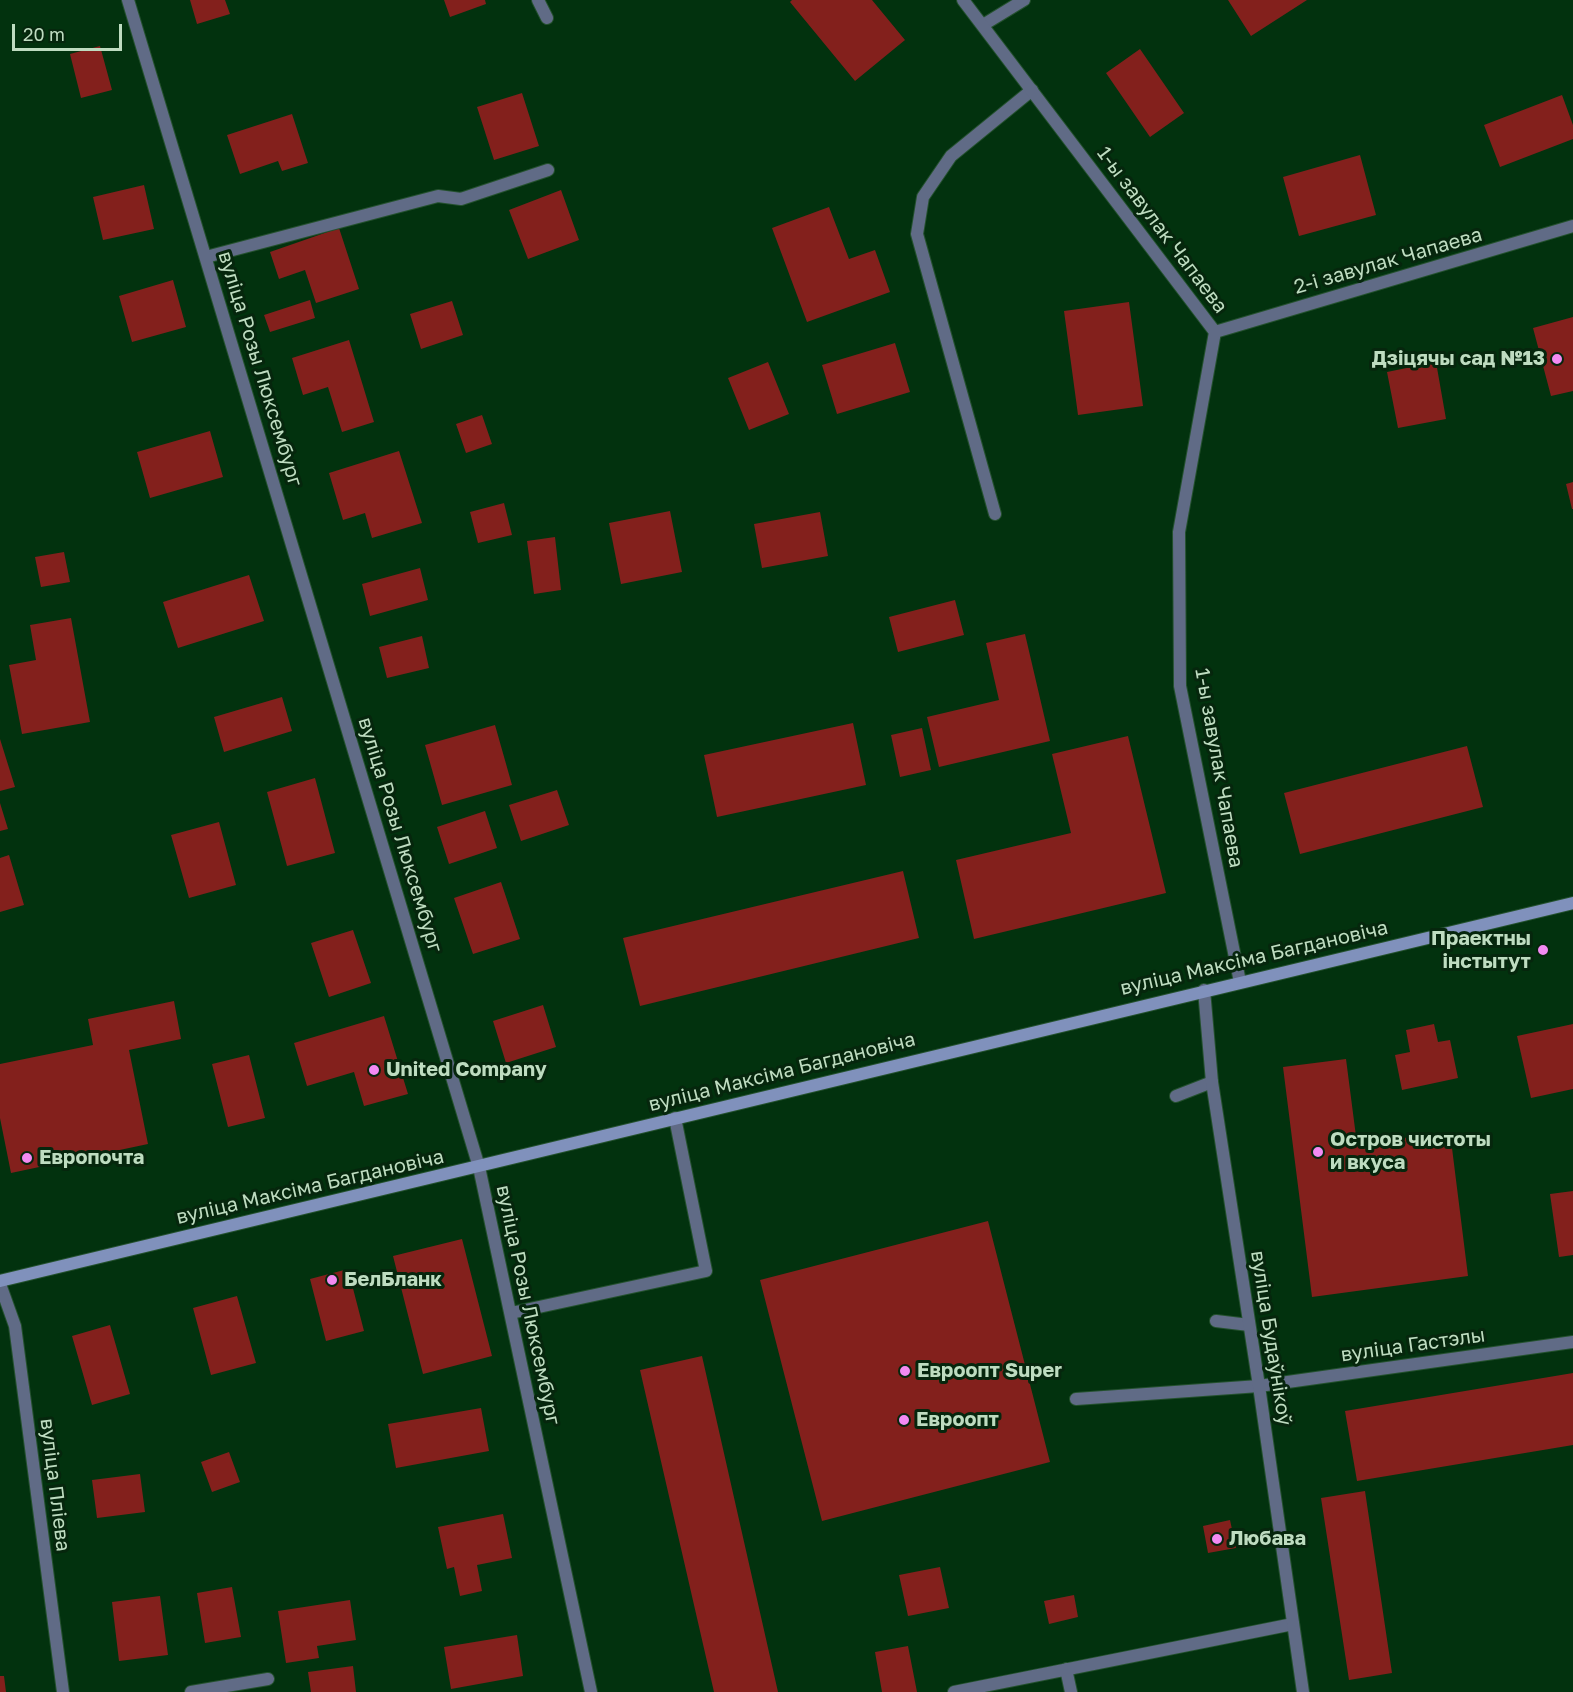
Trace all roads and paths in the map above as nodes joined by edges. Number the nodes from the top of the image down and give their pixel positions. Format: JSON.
{"nodes":[{"id":1,"x":128,"y":0,"type":"edge"},
{"id":2,"x":538,"y":0,"type":"edge"},
{"id":3,"x":963,"y":0,"type":"edge"},
{"id":4,"x":1024,"y":0,"type":"edge"},
{"id":5,"x":547,"y":18,"type":"dead end"},
{"id":6,"x":983,"y":25,"type":"junction"},
{"id":7,"x":1032,"y":90,"type":"junction"},
{"id":8,"x":548,"y":170,"type":"dead end"},
{"id":9,"x":1573,"y":226,"type":"edge"},
{"id":10,"x":206,"y":257,"type":"junction"},
{"id":11,"x":1215,"y":332,"type":"junction"},
{"id":12,"x":995,"y":514,"type":"dead end"},
{"id":13,"x":1573,"y":903,"type":"edge"},
{"id":14,"x":1240,"y":982,"type":"junction"},
{"id":15,"x":1204,"y":990,"type":"junction"},
{"id":16,"x":1212,"y":1082,"type":"junction"},
{"id":17,"x":1176,"y":1096,"type":"dead end"},
{"id":18,"x":675,"y":1118,"type":"junction"},
{"id":19,"x":479,"y":1167,"type":"junction"},
{"id":20,"x":0,"y":1283,"type":"edge"},
{"id":21,"x":511,"y":1313,"type":"junction"},
{"id":22,"x":1216,"y":1321,"type":"dead end"},
{"id":23,"x":1249,"y":1325,"type":"junction"},
{"id":24,"x":1573,"y":1342,"type":"edge"},
{"id":25,"x":1259,"y":1386,"type":"junction"},
{"id":26,"x":1076,"y":1399,"type":"dead end"},
{"id":27,"x":1293,"y":1624,"type":"junction"},
{"id":28,"x":1066,"y":1669,"type":"junction"},
{"id":29,"x":268,"y":1679,"type":"dead end"},
{"id":30,"x":63,"y":1692,"type":"edge"},
{"id":31,"x":191,"y":1692,"type":"edge"},
{"id":32,"x":591,"y":1692,"type":"edge"},
{"id":33,"x":954,"y":1692,"type":"edge"},
{"id":34,"x":1071,"y":1692,"type":"edge"},
{"id":35,"x":1303,"y":1692,"type":"edge"}],
"edges":[{"from":1,"to":10,"type":"street","name":"вуліца Розы Люксембург"},
{"from":2,"to":5,"type":"street"},
{"from":3,"to":6,"type":"street","name":"1-ы завулак Чапаева"},
{"from":4,"to":6,"type":"street"},
{"from":6,"to":7,"type":"street","name":"1-ы завулак Чапаева"},
{"from":7,"to":11,"type":"street","name":"1-ы завулак Чапаева"},
{"from":7,"to":12,"type":"street"},
{"from":8,"to":10,"type":"street"},
{"from":9,"to":11,"type":"street","name":"2-і завулак Чапаева"},
{"from":10,"to":19,"type":"street","name":"вуліца Розы Люксембург"},
{"from":11,"to":14,"type":"street","name":"1-ы завулак Чапаева"},
{"from":13,"to":14,"type":"main road","name":"вуліца Максіма Багдановіча"},
{"from":14,"to":15,"type":"main road","name":"вуліца Максіма Багдановіча"},
{"from":15,"to":16,"type":"street","name":"вуліца Будаўнікоў"},
{"from":15,"to":18,"type":"main road","name":"вуліца Максіма Багдановіча"},
{"from":16,"to":17,"type":"street"},
{"from":16,"to":23,"type":"street","name":"вуліца Будаўнікоў"},
{"from":18,"to":19,"type":"main road","name":"вуліца Максіма Багдановіча"},
{"from":18,"to":21,"type":"street"},
{"from":19,"to":20,"type":"main road","name":"вуліца Максіма Багдановіча"},
{"from":19,"to":21,"type":"street","name":"вуліца Розы Люксембург"},
{"from":20,"to":30,"type":"street","name":"вуліца Пліева"},
{"from":21,"to":32,"type":"street","name":"вуліца Розы Люксембург"},
{"from":22,"to":23,"type":"street"},
{"from":23,"to":25,"type":"street","name":"вуліца Будаўнікоў"},
{"from":24,"to":25,"type":"street","name":"вуліца Гастэлы"},
{"from":25,"to":26,"type":"street","name":"вуліца Гастэлы"},
{"from":25,"to":27,"type":"street","name":"вуліца Будаўнікоў"},
{"from":27,"to":28,"type":"street"},
{"from":27,"to":35,"type":"street","name":"вуліца Будаўнікоў"},
{"from":28,"to":33,"type":"street"},
{"from":28,"to":34,"type":"street"},
{"from":29,"to":31,"type":"street"}]}
